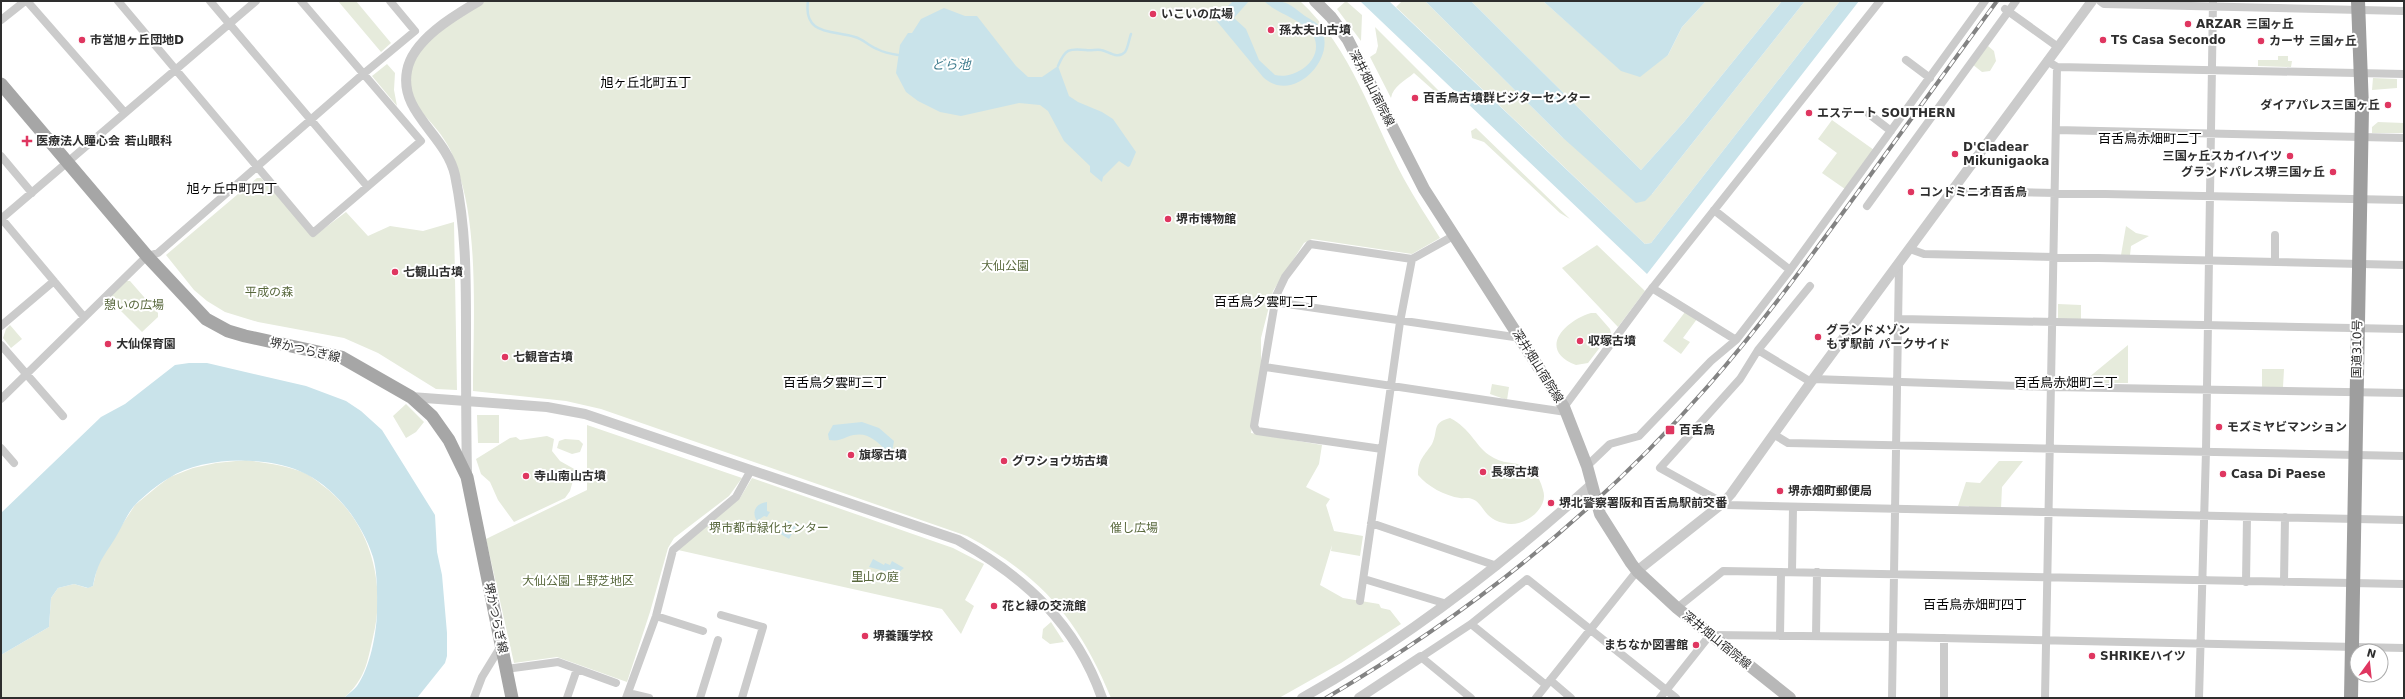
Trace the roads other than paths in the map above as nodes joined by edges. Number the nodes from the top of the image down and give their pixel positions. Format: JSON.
{"nodes":[{"id":1,"x":26,"y":1,"type":"edge"},
{"id":2,"x":118,"y":1,"type":"edge"},
{"id":3,"x":210,"y":1,"type":"edge"},
{"id":4,"x":256,"y":1,"type":"edge"},
{"id":5,"x":301,"y":1,"type":"edge"},
{"id":6,"x":390,"y":1,"type":"edge"},
{"id":7,"x":479,"y":1,"type":"edge"},
{"id":8,"x":1315,"y":1,"type":"edge"},
{"id":9,"x":1880,"y":1,"type":"edge"},
{"id":10,"x":1985,"y":1,"type":"edge"},
{"id":11,"x":2016,"y":1,"type":"edge"},
{"id":12,"x":2092,"y":1,"type":"edge"},
{"id":13,"x":2100,"y":1,"type":"edge"},
{"id":14,"x":2213,"y":4,"type":"edge"},
{"id":15,"x":2358,"y":5,"type":"edge"},
{"id":16,"x":2007,"y":10,"type":"junction"},
{"id":17,"x":2404,"y":11,"type":"edge"},
{"id":18,"x":1,"y":20,"type":"edge"},
{"id":19,"x":229,"y":24,"type":"junction"},
{"id":20,"x":2058,"y":47,"type":"junction"},
{"id":21,"x":1906,"y":60,"type":"dead end"},
{"id":22,"x":2047,"y":61,"type":"junction"},
{"id":23,"x":2057,"y":67,"type":"junction"},
{"id":24,"x":175,"y":68,"type":"junction"},
{"id":25,"x":2212,"y":70,"type":"junction"},
{"id":26,"x":2361,"y":74,"type":"junction"},
{"id":27,"x":2404,"y":74,"type":"edge"},
{"id":28,"x":362,"y":75,"type":"junction"},
{"id":29,"x":1930,"y":78,"type":"junction"},
{"id":30,"x":1,"y":84,"type":"edge"},
{"id":31,"x":125,"y":113,"type":"junction"},
{"id":32,"x":1869,"y":114,"type":"dead end"},
{"id":33,"x":311,"y":120,"type":"junction"},
{"id":34,"x":2056,"y":130,"type":"junction"},
{"id":35,"x":1891,"y":131,"type":"junction"},
{"id":36,"x":2212,"y":135,"type":"junction"},
{"id":37,"x":2361,"y":138,"type":"junction"},
{"id":38,"x":2404,"y":138,"type":"edge"},
{"id":39,"x":1,"y":156,"type":"edge"},
{"id":40,"x":67,"y":163,"type":"junction"},
{"id":41,"x":259,"y":167,"type":"junction"},
{"id":42,"x":367,"y":186,"type":"junction"},
{"id":43,"x":1954,"y":191,"type":"junction"},
{"id":44,"x":32,"y":193,"type":"junction"},
{"id":45,"x":2056,"y":194,"type":"junction"},
{"id":46,"x":2210,"y":197,"type":"junction"},
{"id":47,"x":2360,"y":199,"type":"junction"},
{"id":48,"x":2404,"y":200,"type":"edge"},
{"id":49,"x":1867,"y":206,"type":"dead end"},
{"id":50,"x":1714,"y":210,"type":"junction"},
{"id":51,"x":1,"y":218,"type":"edge"},
{"id":52,"x":1455,"y":235,"type":"junction"},
{"id":53,"x":2275,"y":235,"type":"dead end"},
{"id":54,"x":1910,"y":249,"type":"junction"},
{"id":55,"x":147,"y":256,"type":"junction"},
{"id":56,"x":2054,"y":258,"type":"junction"},
{"id":57,"x":1412,"y":259,"type":"junction"},
{"id":58,"x":2209,"y":261,"type":"junction"},
{"id":59,"x":2275,"y":262,"type":"junction"},
{"id":60,"x":1899,"y":264,"type":"junction"},
{"id":61,"x":2358,"y":264,"type":"junction"},
{"id":62,"x":2404,"y":265,"type":"edge"},
{"id":63,"x":1790,"y":270,"type":"junction"},
{"id":64,"x":54,"y":281,"type":"junction"},
{"id":65,"x":1810,"y":286,"type":"dead end"},
{"id":66,"x":1652,"y":288,"type":"junction"},
{"id":67,"x":1274,"y":302,"type":"junction"},
{"id":68,"x":84,"y":317,"type":"junction"},
{"id":69,"x":1900,"y":319,"type":"junction"},
{"id":70,"x":1400,"y":322,"type":"junction"},
{"id":71,"x":2053,"y":323,"type":"junction"},
{"id":72,"x":1,"y":326,"type":"edge"},
{"id":73,"x":2208,"y":326,"type":"junction"},
{"id":74,"x":2357,"y":328,"type":"junction"},
{"id":75,"x":2404,"y":329,"type":"edge"},
{"id":76,"x":1521,"y":338,"type":"junction"},
{"id":77,"x":1736,"y":340,"type":"junction"},
{"id":78,"x":1,"y":345,"type":"edge"},
{"id":79,"x":1758,"y":350,"type":"junction"},
{"id":80,"x":1265,"y":367,"type":"junction"},
{"id":81,"x":26,"y":374,"type":"junction"},
{"id":82,"x":1812,"y":380,"type":"junction"},
{"id":83,"x":1899,"y":383,"type":"junction"},
{"id":84,"x":1391,"y":386,"type":"junction"},
{"id":85,"x":2052,"y":386,"type":"junction"},
{"id":86,"x":2207,"y":388,"type":"junction"},
{"id":87,"x":2356,"y":392,"type":"junction"},
{"id":88,"x":2404,"y":392,"type":"edge"},
{"id":89,"x":411,"y":397,"type":"junction"},
{"id":90,"x":1,"y":399,"type":"edge"},
{"id":91,"x":466,"y":400,"type":"junction"},
{"id":92,"x":1565,"y":409,"type":"junction"},
{"id":93,"x":63,"y":416,"type":"dead end"},
{"id":94,"x":1773,"y":434,"type":"junction"},
{"id":95,"x":1897,"y":445,"type":"junction"},
{"id":96,"x":1,"y":448,"type":"edge"},
{"id":97,"x":1382,"y":449,"type":"junction"},
{"id":98,"x":2051,"y":449,"type":"junction"},
{"id":99,"x":2206,"y":451,"type":"junction"},
{"id":100,"x":2356,"y":455,"type":"junction"},
{"id":101,"x":2404,"y":456,"type":"edge"},
{"id":102,"x":14,"y":463,"type":"dead end"},
{"id":103,"x":1587,"y":466,"type":"junction"},
{"id":104,"x":750,"y":470,"type":"junction"},
{"id":105,"x":467,"y":477,"type":"junction"},
{"id":106,"x":1592,"y":485,"type":"junction"},
{"id":107,"x":1723,"y":503,"type":"junction"},
{"id":108,"x":1793,"y":507,"type":"junction"},
{"id":109,"x":1896,"y":510,"type":"junction"},
{"id":110,"x":2050,"y":513,"type":"junction"},
{"id":111,"x":2203,"y":516,"type":"junction"},
{"id":112,"x":2247,"y":517,"type":"junction"},
{"id":113,"x":2285,"y":517,"type":"junction"},
{"id":114,"x":2354,"y":518,"type":"junction"},
{"id":115,"x":2404,"y":520,"type":"edge"},
{"id":116,"x":1371,"y":523,"type":"junction"},
{"id":117,"x":1497,"y":566,"type":"junction"},
{"id":118,"x":1637,"y":571,"type":"junction"},
{"id":119,"x":1781,"y":572,"type":"junction"},
{"id":120,"x":1792,"y":572,"type":"junction"},
{"id":121,"x":1817,"y":572,"type":"junction"},
{"id":122,"x":1895,"y":574,"type":"junction"},
{"id":123,"x":2047,"y":577,"type":"junction"},
{"id":124,"x":1364,"y":579,"type":"junction"},
{"id":125,"x":2201,"y":582,"type":"junction"},
{"id":126,"x":2246,"y":582,"type":"junction"},
{"id":127,"x":2284,"y":582,"type":"junction"},
{"id":128,"x":2354,"y":583,"type":"junction"},
{"id":129,"x":2404,"y":584,"type":"edge"},
{"id":130,"x":1360,"y":601,"type":"dead end"},
{"id":131,"x":1447,"y":604,"type":"junction"},
{"id":132,"x":1677,"y":608,"type":"junction"},
{"id":133,"x":721,"y":615,"type":"dead end"},
{"id":134,"x":656,"y":616,"type":"junction"},
{"id":135,"x":1471,"y":624,"type":"junction"},
{"id":136,"x":1590,"y":630,"type":"junction"},
{"id":137,"x":703,"y":631,"type":"dead end"},
{"id":138,"x":1710,"y":635,"type":"junction"},
{"id":139,"x":1780,"y":636,"type":"junction"},
{"id":140,"x":1816,"y":636,"type":"junction"},
{"id":141,"x":1893,"y":637,"type":"junction"},
{"id":142,"x":1944,"y":638,"type":"junction"},
{"id":143,"x":718,"y":640,"type":"dead end"},
{"id":144,"x":2046,"y":640,"type":"junction"},
{"id":145,"x":2352,"y":643,"type":"edge"},
{"id":146,"x":2200,"y":644,"type":"junction"},
{"id":147,"x":501,"y":646,"type":"junction"},
{"id":148,"x":2349,"y":648,"type":"edge"},
{"id":149,"x":2389,"y":648,"type":"edge"},
{"id":150,"x":2404,"y":648,"type":"edge"},
{"id":151,"x":1421,"y":657,"type":"junction"},
{"id":152,"x":577,"y":669,"type":"junction"},
{"id":153,"x":506,"y":670,"type":"junction"},
{"id":154,"x":1548,"y":682,"type":"junction"},
{"id":155,"x":616,"y":683,"type":"dead end"},
{"id":156,"x":2351,"y":683,"type":"edge"},
{"id":157,"x":1666,"y":690,"type":"junction"},
{"id":158,"x":627,"y":695,"type":"edge"},
{"id":159,"x":474,"y":698,"type":"edge"},
{"id":160,"x":512,"y":698,"type":"edge"},
{"id":161,"x":567,"y":698,"type":"edge"},
{"id":162,"x":649,"y":698,"type":"edge"},
{"id":163,"x":700,"y":698,"type":"edge"},
{"id":164,"x":742,"y":698,"type":"edge"},
{"id":165,"x":1102,"y":698,"type":"edge"},
{"id":166,"x":1302,"y":698,"type":"edge"},
{"id":167,"x":1359,"y":698,"type":"edge"},
{"id":168,"x":1471,"y":698,"type":"edge"},
{"id":169,"x":1536,"y":698,"type":"edge"},
{"id":170,"x":1571,"y":698,"type":"edge"},
{"id":171,"x":1660,"y":698,"type":"edge"},
{"id":172,"x":1676,"y":698,"type":"edge"},
{"id":173,"x":1790,"y":698,"type":"edge"},
{"id":174,"x":1892,"y":698,"type":"edge"},
{"id":175,"x":1944,"y":698,"type":"edge"},
{"id":176,"x":2045,"y":698,"type":"edge"},
{"id":177,"x":2199,"y":698,"type":"edge"},
{"id":178,"x":2351,"y":698,"type":"edge"}],
"edges":[{"from":1,"to":18,"type":"street"},
{"from":1,"to":31,"type":"street"},
{"from":2,"to":24,"type":"street"},
{"from":3,"to":19,"type":"street"},
{"from":4,"to":19,"type":"street"},
{"from":5,"to":28,"type":"street"},
{"from":6,"to":28,"type":"street"},
{"from":7,"to":91,"type":"street"},
{"from":8,"to":52,"type":"main road","name":"深井畑山宿院線"},
{"from":9,"to":50,"type":"street"},
{"from":10,"to":29,"type":"street"},
{"from":11,"to":16,"type":"street"},
{"from":12,"to":20,"type":"street"},
{"from":13,"to":14,"type":"street"},
{"from":14,"to":15,"type":"street"},
{"from":14,"to":25,"type":"street"},
{"from":15,"to":17,"type":"street"},
{"from":15,"to":26,"type":"highway","name":"国道310号"},
{"from":16,"to":20,"type":"street"},
{"from":16,"to":49,"type":"street"},
{"from":19,"to":24,"type":"street"},
{"from":19,"to":33,"type":"street"},
{"from":20,"to":22,"type":"street"},
{"from":21,"to":29,"type":"street"},
{"from":22,"to":23,"type":"street"},
{"from":22,"to":43,"type":"street"},
{"from":23,"to":25,"type":"street"},
{"from":23,"to":34,"type":"street"},
{"from":24,"to":31,"type":"street"},
{"from":24,"to":41,"type":"street"},
{"from":25,"to":26,"type":"street"},
{"from":25,"to":36,"type":"street"},
{"from":26,"to":27,"type":"street"},
{"from":26,"to":37,"type":"highway","name":"国道310号"},
{"from":28,"to":33,"type":"street"},
{"from":28,"to":42,"type":"street"},
{"from":29,"to":35,"type":"street"},
{"from":30,"to":40,"type":"main road","name":"堺かつらぎ線"},
{"from":31,"to":40,"type":"street"},
{"from":32,"to":35,"type":"street"},
{"from":33,"to":41,"type":"street"},
{"from":33,"to":42,"type":"street"},
{"from":34,"to":36,"type":"street"},
{"from":34,"to":45,"type":"street"},
{"from":35,"to":63,"type":"street"},
{"from":36,"to":37,"type":"street"},
{"from":36,"to":46,"type":"street"},
{"from":37,"to":38,"type":"street"},
{"from":37,"to":47,"type":"highway","name":"国道310号"},
{"from":39,"to":44,"type":"street"},
{"from":40,"to":44,"type":"street"},
{"from":40,"to":55,"type":"main road","name":"堺かつらぎ線"},
{"from":41,"to":42,"type":"street"},
{"from":41,"to":55,"type":"street"},
{"from":43,"to":45,"type":"street"},
{"from":43,"to":54,"type":"street"},
{"from":44,"to":51,"type":"street"},
{"from":45,"to":46,"type":"street"},
{"from":45,"to":56,"type":"street"},
{"from":46,"to":47,"type":"street"},
{"from":46,"to":58,"type":"street"},
{"from":47,"to":48,"type":"street"},
{"from":47,"to":61,"type":"highway","name":"国道310号"},
{"from":50,"to":63,"type":"street"},
{"from":50,"to":66,"type":"street"},
{"from":51,"to":64,"type":"street"},
{"from":52,"to":57,"type":"street"},
{"from":52,"to":76,"type":"main road","name":"深井畑山宿院線"},
{"from":53,"to":59,"type":"street"},
{"from":54,"to":56,"type":"street"},
{"from":54,"to":60,"type":"street"},
{"from":55,"to":68,"type":"street"},
{"from":55,"to":89,"type":"main road","name":"堺かつらぎ線"},
{"from":56,"to":58,"type":"street"},
{"from":56,"to":71,"type":"street"},
{"from":57,"to":67,"type":"street"},
{"from":57,"to":70,"type":"street"},
{"from":58,"to":59,"type":"street"},
{"from":58,"to":73,"type":"street"},
{"from":59,"to":61,"type":"street"},
{"from":60,"to":69,"type":"street"},
{"from":60,"to":82,"type":"street"},
{"from":61,"to":62,"type":"street"},
{"from":61,"to":74,"type":"highway","name":"国道310号"},
{"from":63,"to":77,"type":"street"},
{"from":64,"to":68,"type":"street"},
{"from":64,"to":72,"type":"street"},
{"from":65,"to":79,"type":"street"},
{"from":66,"to":77,"type":"street"},
{"from":66,"to":92,"type":"street"},
{"from":67,"to":70,"type":"street"},
{"from":67,"to":80,"type":"street"},
{"from":68,"to":81,"type":"street"},
{"from":69,"to":71,"type":"street"},
{"from":69,"to":83,"type":"street"},
{"from":70,"to":76,"type":"street"},
{"from":70,"to":84,"type":"street"},
{"from":71,"to":73,"type":"street"},
{"from":71,"to":85,"type":"street"},
{"from":73,"to":74,"type":"street"},
{"from":73,"to":86,"type":"street"},
{"from":74,"to":75,"type":"street"},
{"from":74,"to":87,"type":"highway","name":"国道310号"},
{"from":76,"to":92,"type":"main road","name":"深井畑山宿院線"},
{"from":77,"to":103,"type":"street"},
{"from":78,"to":81,"type":"street"},
{"from":79,"to":82,"type":"street"},
{"from":79,"to":107,"type":"street"},
{"from":80,"to":84,"type":"street"},
{"from":80,"to":97,"type":"street"},
{"from":81,"to":90,"type":"street"},
{"from":81,"to":93,"type":"street"},
{"from":82,"to":83,"type":"street"},
{"from":82,"to":94,"type":"street"},
{"from":83,"to":85,"type":"street"},
{"from":83,"to":95,"type":"street"},
{"from":84,"to":92,"type":"street"},
{"from":84,"to":97,"type":"street"},
{"from":85,"to":86,"type":"street"},
{"from":85,"to":98,"type":"street"},
{"from":86,"to":87,"type":"street"},
{"from":86,"to":99,"type":"street"},
{"from":87,"to":88,"type":"street"},
{"from":87,"to":100,"type":"highway","name":"国道310号"},
{"from":89,"to":91,"type":"street"},
{"from":89,"to":105,"type":"main road","name":"堺かつらぎ線"},
{"from":91,"to":104,"type":"street"},
{"from":91,"to":105,"type":"street"},
{"from":92,"to":103,"type":"main road","name":"深井畑山宿院線"},
{"from":94,"to":95,"type":"street"},
{"from":94,"to":107,"type":"street"},
{"from":95,"to":98,"type":"street"},
{"from":95,"to":109,"type":"street"},
{"from":96,"to":102,"type":"street"},
{"from":97,"to":116,"type":"street"},
{"from":98,"to":99,"type":"street"},
{"from":98,"to":110,"type":"street"},
{"from":99,"to":100,"type":"street"},
{"from":99,"to":111,"type":"street"},
{"from":100,"to":101,"type":"street"},
{"from":100,"to":114,"type":"highway","name":"国道310号"},
{"from":103,"to":106,"type":"main road","name":"深井畑山宿院線"},
{"from":104,"to":134,"type":"street"},
{"from":104,"to":165,"type":"street"},
{"from":105,"to":147,"type":"main road","name":"堺かつらぎ線"},
{"from":106,"to":117,"type":"street"},
{"from":106,"to":118,"type":"main road","name":"深井畑山宿院線"},
{"from":107,"to":108,"type":"street"},
{"from":107,"to":118,"type":"street"},
{"from":108,"to":109,"type":"street"},
{"from":108,"to":120,"type":"street"},
{"from":109,"to":110,"type":"street"},
{"from":109,"to":122,"type":"street"},
{"from":110,"to":111,"type":"street"},
{"from":110,"to":123,"type":"street"},
{"from":111,"to":112,"type":"street"},
{"from":111,"to":125,"type":"street"},
{"from":112,"to":113,"type":"street"},
{"from":112,"to":126,"type":"street"},
{"from":113,"to":114,"type":"street"},
{"from":113,"to":127,"type":"street"},
{"from":114,"to":115,"type":"street"},
{"from":114,"to":128,"type":"highway","name":"国道310号"},
{"from":116,"to":117,"type":"street"},
{"from":116,"to":124,"type":"street"},
{"from":117,"to":131,"type":"street"},
{"from":118,"to":132,"type":"main road","name":"深井畑山宿院線"},
{"from":118,"to":136,"type":"street"},
{"from":119,"to":120,"type":"street"},
{"from":119,"to":132,"type":"street"},
{"from":119,"to":139,"type":"street"},
{"from":120,"to":121,"type":"street"},
{"from":121,"to":122,"type":"street"},
{"from":121,"to":140,"type":"street"},
{"from":122,"to":123,"type":"street"},
{"from":122,"to":141,"type":"street"},
{"from":123,"to":125,"type":"street"},
{"from":123,"to":144,"type":"street"},
{"from":124,"to":130,"type":"street"},
{"from":124,"to":131,"type":"street"},
{"from":125,"to":126,"type":"street"},
{"from":125,"to":146,"type":"street"},
{"from":126,"to":127,"type":"street"},
{"from":127,"to":128,"type":"street"},
{"from":128,"to":129,"type":"street"},
{"from":128,"to":145,"type":"highway","name":"国道310号"},
{"from":131,"to":166,"type":"street"},
{"from":132,"to":138,"type":"main road","name":"深井畑山宿院線"},
{"from":133,"to":164,"type":"street"},
{"from":134,"to":137,"type":"street"},
{"from":134,"to":158,"type":"street"},
{"from":135,"to":136,"type":"street"},
{"from":135,"to":151,"type":"street"},
{"from":135,"to":154,"type":"street"},
{"from":136,"to":154,"type":"street"},
{"from":136,"to":157,"type":"street"},
{"from":138,"to":139,"type":"street"},
{"from":138,"to":157,"type":"street"},
{"from":138,"to":173,"type":"main road","name":"深井畑山宿院線"},
{"from":139,"to":140,"type":"street"},
{"from":140,"to":141,"type":"street"},
{"from":141,"to":142,"type":"street"},
{"from":141,"to":174,"type":"street"},
{"from":142,"to":144,"type":"street"},
{"from":142,"to":175,"type":"street"},
{"from":143,"to":163,"type":"street"},
{"from":144,"to":146,"type":"street"},
{"from":144,"to":176,"type":"street"},
{"from":146,"to":148,"type":"street"},
{"from":146,"to":177,"type":"street"},
{"from":147,"to":153,"type":"main road","name":"堺かつらぎ線"},
{"from":147,"to":159,"type":"street"},
{"from":149,"to":150,"type":"street"},
{"from":151,"to":167,"type":"street"},
{"from":151,"to":168,"type":"street"},
{"from":152,"to":153,"type":"street"},
{"from":152,"to":155,"type":"street"},
{"from":152,"to":161,"type":"street"},
{"from":153,"to":160,"type":"main road","name":"堺かつらぎ線"},
{"from":154,"to":169,"type":"street"},
{"from":154,"to":170,"type":"street"},
{"from":156,"to":178,"type":"highway","name":"国道310号"},
{"from":157,"to":171,"type":"street"},
{"from":157,"to":172,"type":"street"},
{"from":158,"to":162,"type":"street"}]}
